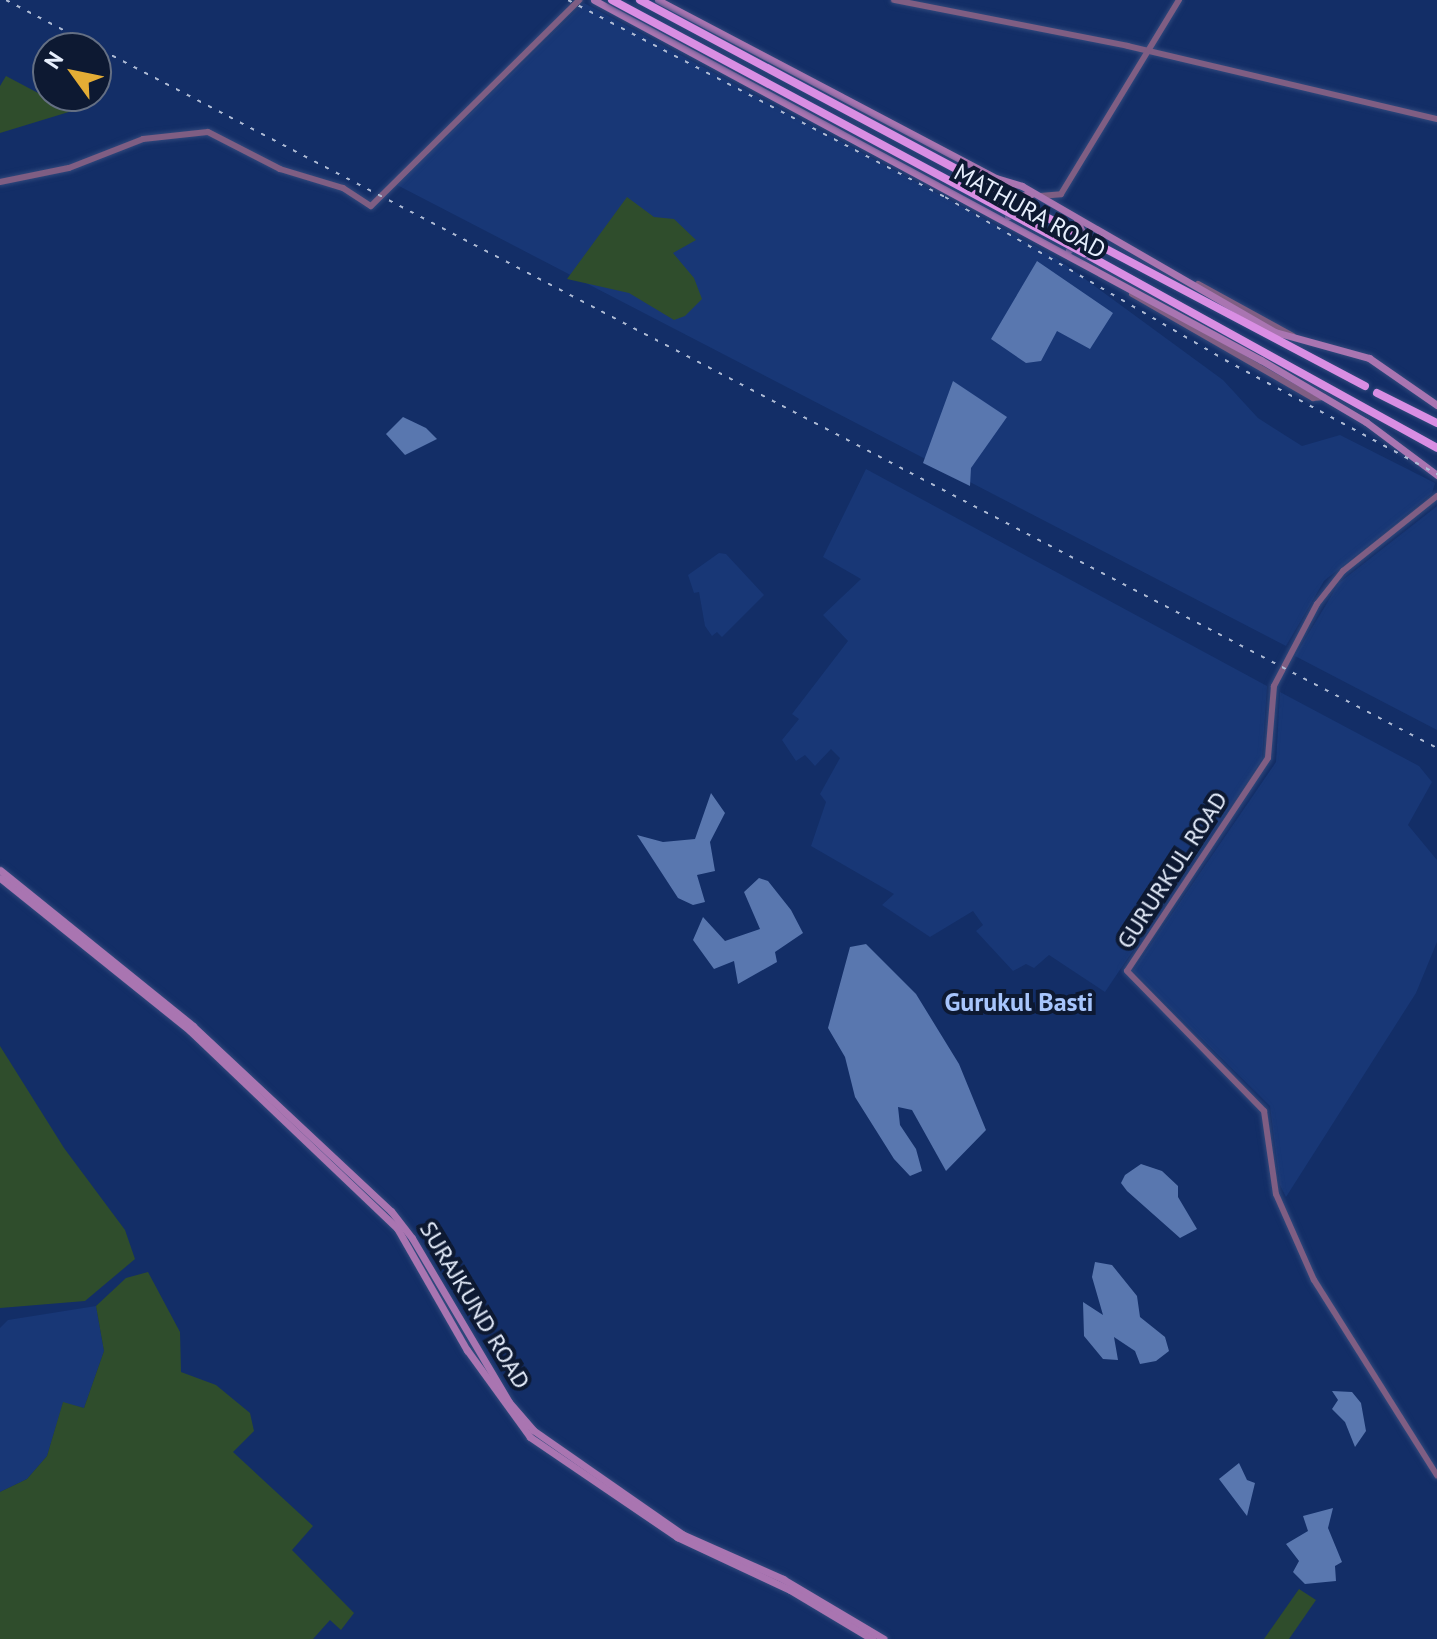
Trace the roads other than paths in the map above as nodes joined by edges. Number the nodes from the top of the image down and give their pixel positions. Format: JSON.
{"nodes":[{"id":1,"x":579,"y":0,"type":"edge"},
{"id":2,"x":594,"y":0,"type":"edge"},
{"id":3,"x":612,"y":0,"type":"edge"},
{"id":4,"x":640,"y":0,"type":"edge"},
{"id":5,"x":658,"y":0,"type":"edge"},
{"id":6,"x":894,"y":0,"type":"edge"},
{"id":7,"x":1179,"y":0,"type":"edge"},
{"id":8,"x":1150,"y":52,"type":"junction"},
{"id":9,"x":1437,"y":119,"type":"edge"},
{"id":10,"x":0,"y":182,"type":"edge"},
{"id":11,"x":1036,"y":194,"type":"junction"},
{"id":12,"x":1061,"y":194,"type":"junction"},
{"id":13,"x":1073,"y":217,"type":"junction"},
{"id":14,"x":1013,"y":224,"type":"junction"},
{"id":15,"x":1056,"y":248,"type":"junction"},
{"id":16,"x":1365,"y":386,"type":"dead end"},
{"id":17,"x":1377,"y":393,"type":"dead end"},
{"id":18,"x":1437,"y":405,"type":"edge"},
{"id":19,"x":1437,"y":423,"type":"edge"},
{"id":20,"x":1437,"y":448,"type":"edge"},
{"id":21,"x":1437,"y":475,"type":"edge"},
{"id":22,"x":1437,"y":496,"type":"edge"},
{"id":23,"x":0,"y":870,"type":"edge"},
{"id":24,"x":0,"y":878,"type":"edge"},
{"id":25,"x":227,"y":1062,"type":"junction"},
{"id":26,"x":1437,"y":1475,"type":"edge"},
{"id":27,"x":872,"y":1639,"type":"edge"},
{"id":28,"x":884,"y":1639,"type":"edge"}],
"edges":[{"from":1,"to":10,"type":"street"},
{"from":2,"to":14,"type":"main road","name":"MATHURA ROAD"},
{"from":3,"to":20,"type":"highway","name":"MATHURA ROAD","bridge":true},
{"from":4,"to":16,"type":"highway","name":"MATHURA ROAD","bridge":true},
{"from":5,"to":11,"type":"main road","name":"MATHURA ROAD"},
{"from":6,"to":8,"type":"street"},
{"from":7,"to":8,"type":"street"},
{"from":8,"to":9,"type":"street"},
{"from":8,"to":12,"type":"street"},
{"from":11,"to":12,"type":"street"},
{"from":11,"to":13,"type":"main road","name":"MATHURA ROAD"},
{"from":11,"to":14,"type":"main road"},
{"from":12,"to":13,"type":"street"},
{"from":13,"to":15,"type":"main road"},
{"from":13,"to":18,"type":"main road","name":"MATHURA ROAD"},
{"from":14,"to":15,"type":"main road","name":"MATHURA ROAD"},
{"from":15,"to":21,"type":"main road","name":"MATHURA ROAD"},
{"from":17,"to":19,"type":"highway"},
{"from":22,"to":26,"type":"street","name":"GURURKUL ROAD"},
{"from":23,"to":25,"type":"main road","name":"SURAJKUND ROAD"},
{"from":24,"to":25,"type":"main road","name":"SURAJKUND ROAD"},
{"from":25,"to":27,"type":"main road","name":"SURAJKUND ROAD"},
{"from":25,"to":28,"type":"main road","name":"SURAJKUND ROAD"}]}
